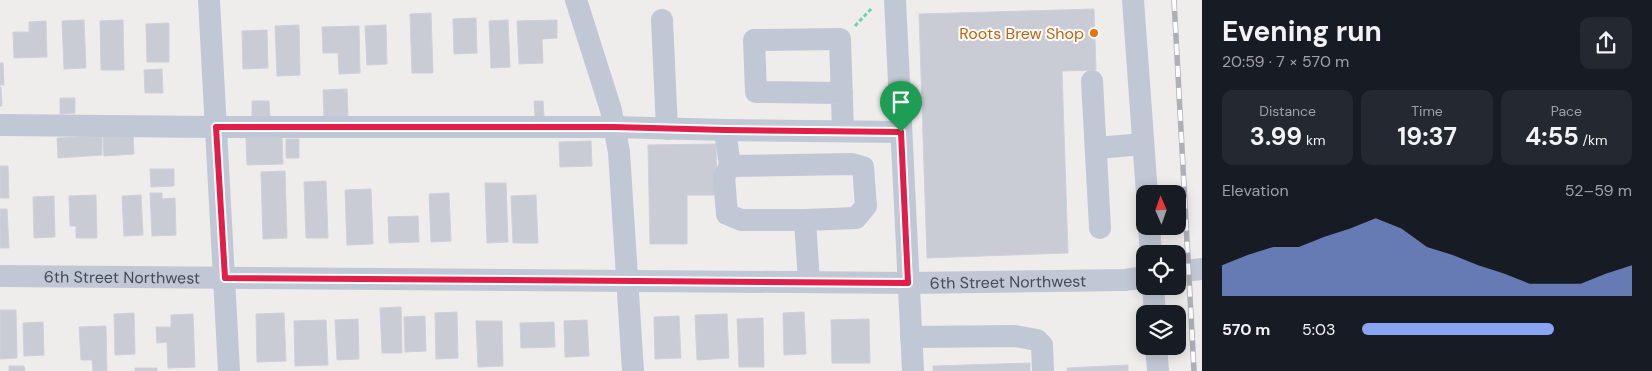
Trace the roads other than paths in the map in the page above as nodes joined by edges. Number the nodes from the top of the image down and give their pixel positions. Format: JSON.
{"nodes":[{"id":1,"x":209,"y":0,"type":"edge"},
{"id":2,"x":576,"y":0,"type":"edge"},
{"id":3,"x":895,"y":0,"type":"edge"},
{"id":4,"x":1133,"y":0,"type":"edge"},
{"id":5,"x":662,"y":20,"type":"dead end"},
{"id":6,"x":1092,"y":81,"type":"dead end"},
{"id":7,"x":842,"y":93,"type":"dead end"},
{"id":8,"x":0,"y":125,"type":"edge"},
{"id":9,"x":216,"y":127,"type":"junction"},
{"id":10,"x":614,"y":127,"type":"junction"},
{"id":11,"x":667,"y":129,"type":"junction"},
{"id":12,"x":725,"y":130,"type":"junction"},
{"id":13,"x":843,"y":131,"type":"junction"},
{"id":14,"x":901,"y":132,"type":"junction"},
{"id":15,"x":1143,"y":144,"type":"junction"},
{"id":16,"x":1097,"y":148,"type":"junction"},
{"id":17,"x":730,"y":166,"type":"junction"},
{"id":18,"x":1146,"y":185,"type":"edge"},
{"id":19,"x":805,"y":220,"type":"junction"},
{"id":20,"x":1100,"y":228,"type":"dead end"},
{"id":21,"x":1202,"y":269,"type":"edge"},
{"id":22,"x":1186,"y":271,"type":"edge"},
{"id":23,"x":0,"y":276,"type":"edge"},
{"id":24,"x":225,"y":278,"type":"junction"},
{"id":25,"x":1136,"y":278,"type":"edge"},
{"id":26,"x":628,"y":280,"type":"junction"},
{"id":27,"x":809,"y":282,"type":"junction"},
{"id":28,"x":908,"y":283,"type":"junction"},
{"id":29,"x":911,"y":337,"type":"junction"},
{"id":30,"x":1157,"y":355,"type":"edge"},
{"id":31,"x":229,"y":371,"type":"edge"},
{"id":32,"x":633,"y":371,"type":"edge"},
{"id":33,"x":913,"y":371,"type":"edge"},
{"id":34,"x":1043,"y":371,"type":"edge"},
{"id":35,"x":1158,"y":371,"type":"edge"}],
"edges":[{"from":1,"to":9,"type":"street"},
{"from":2,"to":10,"type":"street"},
{"from":3,"to":14,"type":"street"},
{"from":4,"to":15,"type":"street"},
{"from":5,"to":11,"type":"street"},
{"from":6,"to":16,"type":"street"},
{"from":7,"to":13,"type":"street"},
{"from":8,"to":9,"type":"street"},
{"from":9,"to":10,"type":"street"},
{"from":9,"to":24,"type":"street"},
{"from":10,"to":11,"type":"street"},
{"from":10,"to":26,"type":"street"},
{"from":11,"to":12,"type":"street"},
{"from":12,"to":13,"type":"street"},
{"from":12,"to":17,"type":"street"},
{"from":13,"to":14,"type":"street"},
{"from":14,"to":28,"type":"street"},
{"from":15,"to":16,"type":"street"},
{"from":15,"to":18,"type":"street"},
{"from":16,"to":20,"type":"street"},
{"from":17,"to":19,"type":"street"},
{"from":17,"to":19,"type":"street"},
{"from":19,"to":27,"type":"street"},
{"from":21,"to":22,"type":"street"},
{"from":23,"to":24,"type":"street","name":"6th Street Northwest"},
{"from":24,"to":26,"type":"street","name":"6th Street Northwest"},
{"from":24,"to":31,"type":"street"},
{"from":25,"to":28,"type":"street","name":"6th Street Northwest"},
{"from":26,"to":27,"type":"street","name":"6th Street Northwest"},
{"from":26,"to":32,"type":"street"},
{"from":27,"to":28,"type":"street","name":"6th Street Northwest"},
{"from":28,"to":29,"type":"street"},
{"from":29,"to":33,"type":"street"},
{"from":29,"to":34,"type":"street"},
{"from":30,"to":35,"type":"street"}]}
